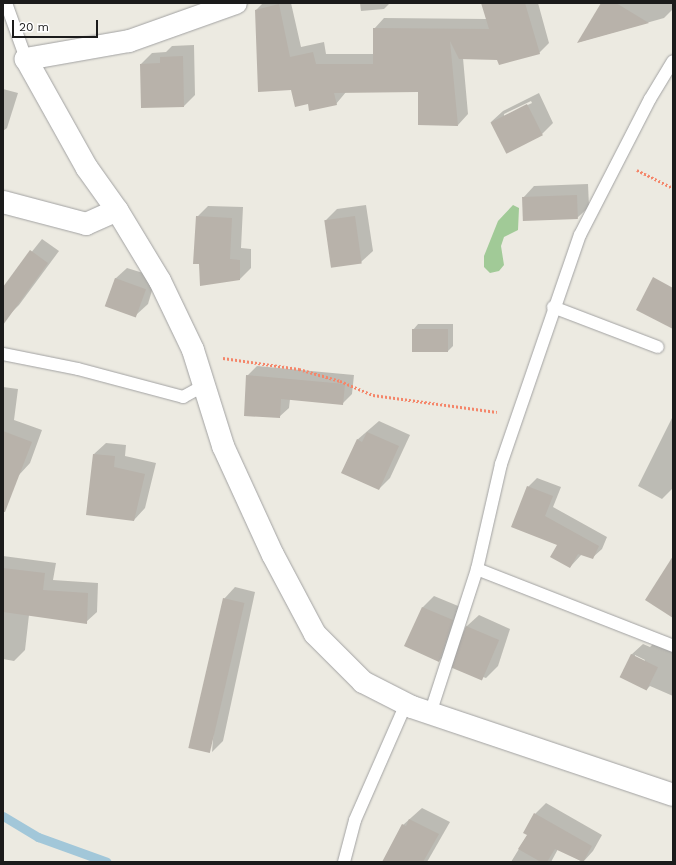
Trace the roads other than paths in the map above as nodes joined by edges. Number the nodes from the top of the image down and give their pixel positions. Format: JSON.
{"nodes":[{"id":1,"x":6,"y":3,"type":"edge"},
{"id":2,"x":236,"y":3,"type":"edge"},
{"id":3,"x":26,"y":59,"type":"junction"},
{"id":4,"x":673,"y":61,"type":"edge"},
{"id":5,"x":3,"y":202,"type":"edge"},
{"id":6,"x":117,"y":210,"type":"junction"},
{"id":7,"x":553,"y":307,"type":"junction"},
{"id":8,"x":658,"y":347,"type":"dead end"},
{"id":9,"x":3,"y":354,"type":"edge"},
{"id":10,"x":205,"y":385,"type":"junction"},
{"id":11,"x":477,"y":569,"type":"junction"},
{"id":12,"x":673,"y":646,"type":"edge"},
{"id":13,"x":406,"y":704,"type":"junction"},
{"id":14,"x":430,"y":714,"type":"junction"},
{"id":15,"x":673,"y":795,"type":"edge"},
{"id":16,"x":344,"y":862,"type":"edge"}],
"edges":[{"from":1,"to":3,"type":"lane"},
{"from":2,"to":3,"type":"street"},
{"from":3,"to":6,"type":"street"},
{"from":4,"to":7,"type":"lane"},
{"from":5,"to":6,"type":"street"},
{"from":6,"to":10,"type":"street"},
{"from":7,"to":8,"type":"lane"},
{"from":7,"to":11,"type":"lane"},
{"from":9,"to":10,"type":"lane"},
{"from":10,"to":13,"type":"street"},
{"from":11,"to":12,"type":"lane"},
{"from":11,"to":14,"type":"lane"},
{"from":13,"to":14,"type":"street"},
{"from":13,"to":16,"type":"lane"},
{"from":14,"to":15,"type":"street"}]}
